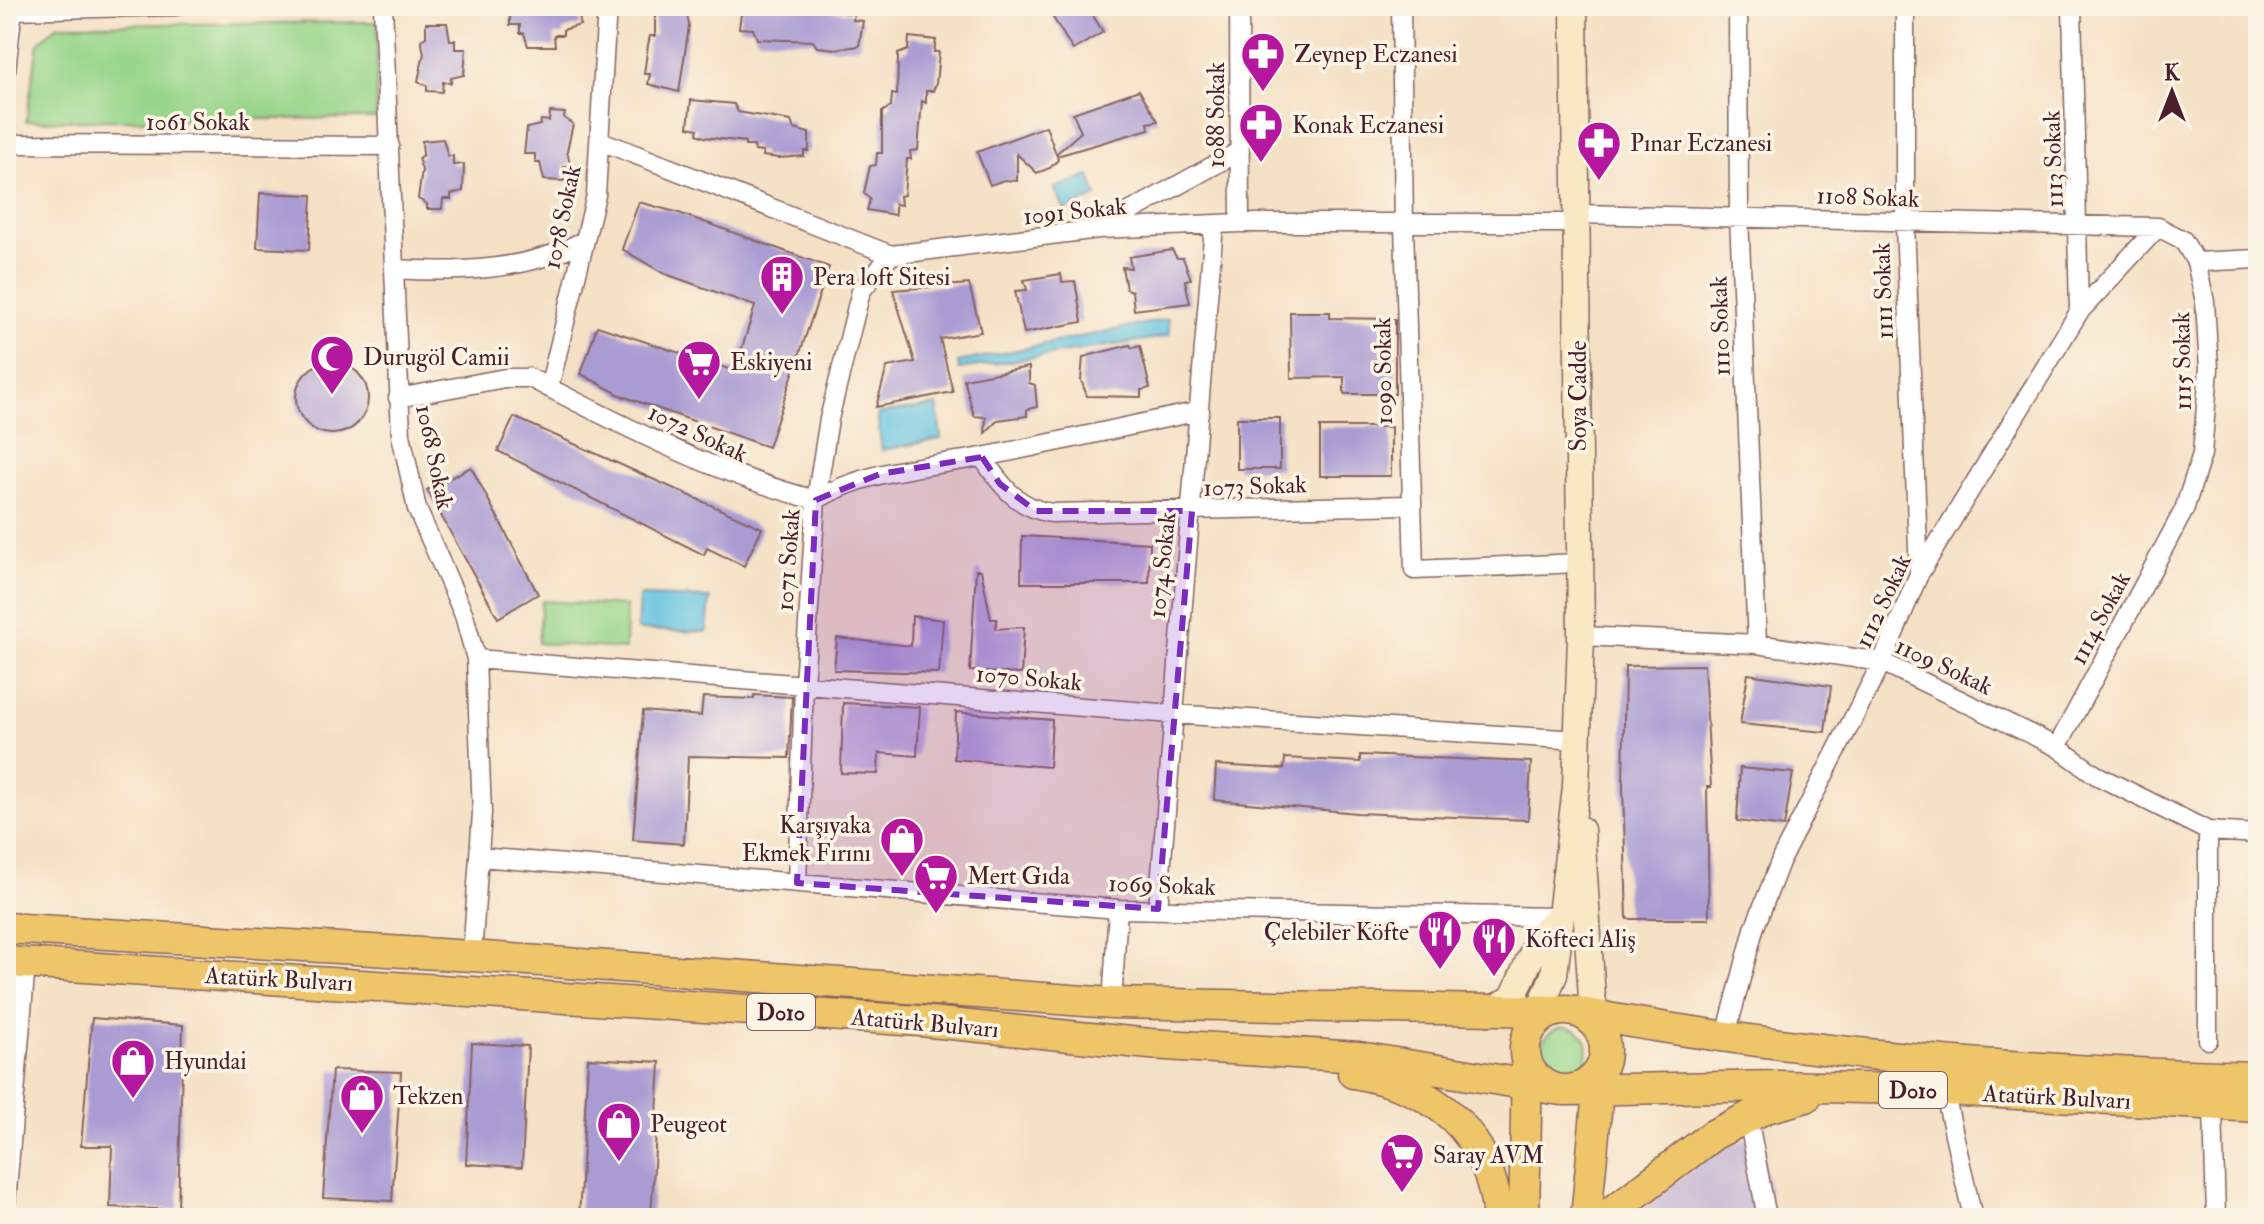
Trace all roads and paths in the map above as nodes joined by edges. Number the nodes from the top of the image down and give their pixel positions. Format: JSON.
{"nodes":[{"id":1,"x":176,"y":6,"type":"edge"},
{"id":2,"x":383,"y":6,"type":"edge"},
{"id":3,"x":607,"y":6,"type":"edge"},
{"id":4,"x":1239,"y":6,"type":"edge"},
{"id":5,"x":1401,"y":6,"type":"edge"},
{"id":6,"x":1574,"y":6,"type":"edge"},
{"id":7,"x":1738,"y":6,"type":"edge"},
{"id":8,"x":1905,"y":6,"type":"edge"},
{"id":9,"x":2072,"y":6,"type":"edge"},
{"id":10,"x":13,"y":8,"type":"edge"},
{"id":11,"x":6,"y":71,"type":"edge"},
{"id":12,"x":601,"y":141,"type":"junction"},
{"id":13,"x":6,"y":144,"type":"edge"},
{"id":14,"x":390,"y":146,"type":"junction"},
{"id":15,"x":1240,"y":151,"type":"junction"},
{"id":16,"x":1739,"y":216,"type":"junction"},
{"id":17,"x":1577,"y":218,"type":"junction"},
{"id":18,"x":1240,"y":223,"type":"junction"},
{"id":19,"x":1905,"y":223,"type":"junction"},
{"id":20,"x":1214,"y":225,"type":"junction"},
{"id":21,"x":1404,"y":225,"type":"junction"},
{"id":22,"x":2079,"y":225,"type":"junction"},
{"id":23,"x":2158,"y":227,"type":"junction"},
{"id":24,"x":1099,"y":229,"type":"junction"},
{"id":25,"x":585,"y":240,"type":"junction"},
{"id":26,"x":891,"y":255,"type":"junction"},
{"id":27,"x":2258,"y":259,"type":"edge"},
{"id":28,"x":2196,"y":262,"type":"junction"},
{"id":29,"x":394,"y":269,"type":"junction"},
{"id":30,"x":2079,"y":312,"type":"junction"},
{"id":31,"x":549,"y":388,"type":"junction"},
{"id":32,"x":398,"y":398,"type":"junction"},
{"id":33,"x":1200,"y":411,"type":"junction"},
{"id":34,"x":982,"y":457,"type":"junction"},
{"id":35,"x":816,"y":500,"type":"junction"},
{"id":36,"x":1410,"y":505,"type":"junction"},
{"id":37,"x":2184,"y":510,"type":"joint"},
{"id":38,"x":1192,"y":511,"type":"junction"},
{"id":39,"x":1579,"y":563,"type":"junction"},
{"id":40,"x":1919,"y":574,"type":"junction"},
{"id":41,"x":1581,"y":636,"type":"junction"},
{"id":42,"x":1757,"y":644,"type":"junction"},
{"id":43,"x":476,"y":659,"type":"junction"},
{"id":44,"x":1882,"y":662,"type":"junction"},
{"id":45,"x":804,"y":685,"type":"junction"},
{"id":46,"x":1172,"y":714,"type":"junction"},
{"id":47,"x":1579,"y":740,"type":"junction"},
{"id":48,"x":2057,"y":747,"type":"junction"},
{"id":49,"x":1576,"y":787,"type":"junction"},
{"id":50,"x":2208,"y":831,"type":"junction"},
{"id":51,"x":2258,"y":834,"type":"edge"},
{"id":52,"x":479,"y":857,"type":"junction"},
{"id":53,"x":797,"y":883,"type":"junction"},
{"id":54,"x":1118,"y":909,"type":"junction"},
{"id":55,"x":1158,"y":909,"type":"junction"},
{"id":56,"x":1559,"y":917,"type":"junction"},
{"id":57,"x":6,"y":928,"type":"edge"},
{"id":58,"x":472,"y":956,"type":"junction"},
{"id":59,"x":16,"y":963,"type":"edge"},
{"id":60,"x":1112,"y":1003,"type":"junction"},
{"id":61,"x":1488,"y":1012,"type":"junction"},
{"id":62,"x":1568,"y":1018,"type":"junction"},
{"id":63,"x":1726,"y":1035,"type":"junction"},
{"id":64,"x":2208,"y":1040,"type":"dead end"},
{"id":65,"x":1209,"y":1048,"type":"junction"},
{"id":66,"x":2258,"y":1077,"type":"edge"},
{"id":67,"x":1600,"y":1080,"type":"junction"},
{"id":68,"x":1544,"y":1081,"type":"junction"},
{"id":69,"x":1874,"y":1090,"type":"junction"},
{"id":70,"x":1944,"y":1090,"type":"junction"},
{"id":71,"x":2213,"y":1106,"type":"junction"},
{"id":72,"x":2258,"y":1107,"type":"edge"},
{"id":73,"x":1748,"y":1117,"type":"junction"},
{"id":74,"x":6,"y":1202,"type":"edge"},
{"id":75,"x":1498,"y":1218,"type":"edge"},
{"id":76,"x":1524,"y":1218,"type":"edge"},
{"id":77,"x":1586,"y":1218,"type":"edge"},
{"id":78,"x":1604,"y":1218,"type":"edge"},
{"id":79,"x":1767,"y":1218,"type":"edge"},
{"id":80,"x":1973,"y":1218,"type":"edge"},
{"id":81,"x":2216,"y":1218,"type":"edge"}],
"edges":[{"from":1,"to":10,"type":"street"},
{"from":2,"to":14,"type":"street","name":"1068 Sokak"},
{"from":3,"to":12,"type":"street","name":"1078 Sokak"},
{"from":4,"to":15,"type":"street","name":"1088 Sokak"},
{"from":5,"to":21,"type":"street","name":"1090 Sokak"},
{"from":6,"to":17,"type":"main road","name":"Soya Cadde"},
{"from":7,"to":16,"type":"street","name":"1110 Sokak"},
{"from":8,"to":19,"type":"street","name":"1111 Sokak"},
{"from":9,"to":22,"type":"street","name":"1113 Sokak"},
{"from":10,"to":11,"type":"street"},
{"from":12,"to":25,"type":"street","name":"1078 Sokak"},
{"from":12,"to":26,"type":"street","name":"1091 Sokak"},
{"from":13,"to":14,"type":"street","name":"1061 Sokak"},
{"from":14,"to":29,"type":"street","name":"1068 Sokak"},
{"from":15,"to":18,"type":"street","name":"1088 Sokak"},
{"from":15,"to":24,"type":"street"},
{"from":16,"to":17,"type":"street","name":"1108 Sokak"},
{"from":16,"to":19,"type":"street","name":"1108 Sokak"},
{"from":16,"to":42,"type":"street","name":"1110 Sokak"},
{"from":17,"to":21,"type":"street","name":"1091 Sokak"},
{"from":17,"to":39,"type":"main road","name":"Soya Cadde"},
{"from":18,"to":20,"type":"street","name":"1091 Sokak"},
{"from":18,"to":21,"type":"street","name":"1091 Sokak"},
{"from":19,"to":22,"type":"street","name":"1108 Sokak"},
{"from":19,"to":40,"type":"street","name":"1111 Sokak"},
{"from":20,"to":24,"type":"street","name":"1091 Sokak"},
{"from":20,"to":33,"type":"street","name":"1074 Sokak"},
{"from":21,"to":36,"type":"street","name":"1090 Sokak"},
{"from":22,"to":23,"type":"street","name":"1108 Sokak"},
{"from":22,"to":30,"type":"street","name":"1113 Sokak"},
{"from":23,"to":28,"type":"street","name":"1115 Sokak"},
{"from":23,"to":30,"type":"street","name":"1112 Sokak"},
{"from":24,"to":26,"type":"street","name":"1091 Sokak"},
{"from":25,"to":29,"type":"street"},
{"from":25,"to":31,"type":"street","name":"1078 Sokak"},
{"from":26,"to":35,"type":"street","name":"1071 Sokak"},
{"from":27,"to":28,"type":"street"},
{"from":28,"to":37,"type":"street","name":"1115 Sokak"},
{"from":29,"to":32,"type":"street","name":"1068 Sokak"},
{"from":30,"to":40,"type":"street","name":"1112 Sokak"},
{"from":31,"to":32,"type":"street","name":"1072 Sokak"},
{"from":31,"to":35,"type":"street","name":"1072 Sokak"},
{"from":32,"to":43,"type":"street","name":"1068 Sokak"},
{"from":33,"to":34,"type":"street"},
{"from":33,"to":38,"type":"street","name":"1074 Sokak"},
{"from":34,"to":35,"type":"street"},
{"from":34,"to":38,"type":"street","name":"1073 Sokak"},
{"from":35,"to":45,"type":"street","name":"1071 Sokak"},
{"from":36,"to":38,"type":"street","name":"1073 Sokak"},
{"from":36,"to":39,"type":"street","name":"1090 Sokak"},
{"from":37,"to":48,"type":"street","name":"1114 Sokak"},
{"from":38,"to":46,"type":"street","name":"1074 Sokak"},
{"from":39,"to":41,"type":"main road","name":"Soya Cadde"},
{"from":40,"to":44,"type":"street","name":"1112 Sokak"},
{"from":41,"to":42,"type":"street","name":"1109 Sokak"},
{"from":41,"to":47,"type":"main road","name":"Soya Cadde"},
{"from":42,"to":44,"type":"street","name":"1109 Sokak"},
{"from":43,"to":45,"type":"street","name":"1070 Sokak"},
{"from":43,"to":52,"type":"street","name":"1068 Sokak"},
{"from":44,"to":48,"type":"street","name":"1109 Sokak"},
{"from":44,"to":63,"type":"street","name":"1112 Sokak"},
{"from":45,"to":46,"type":"street","name":"1070 Sokak"},
{"from":45,"to":53,"type":"street","name":"1071 Sokak"},
{"from":46,"to":47,"type":"street","name":"1070 Sokak"},
{"from":46,"to":55,"type":"street","name":"1074 Sokak"},
{"from":47,"to":49,"type":"main road","name":"Soya Cadde"},
{"from":48,"to":50,"type":"street","name":"1109 Sokak"},
{"from":49,"to":56,"type":"main road","name":"Soya Cadde"},
{"from":49,"to":62,"type":"main road","name":"Soya Cadde"},
{"from":50,"to":51,"type":"street","name":"1109 Sokak"},
{"from":50,"to":64,"type":"street"},
{"from":52,"to":53,"type":"street","name":"1069 Sokak"},
{"from":52,"to":58,"type":"street","name":"1068 Sokak"},
{"from":53,"to":54,"type":"street","name":"1069 Sokak"},
{"from":54,"to":55,"type":"street","name":"1069 Sokak"},
{"from":54,"to":60,"type":"street"},
{"from":55,"to":56,"type":"street","name":"1069 Sokak"},
{"from":56,"to":61,"type":"main road"},
{"from":56,"to":62,"type":"main road","name":"Soya Cadde"},
{"from":57,"to":58,"type":"highway","name":"Atatürk Bulvarı","number":"D010"},
{"from":58,"to":60,"type":"highway","name":"Atatürk Bulvarı","number":"D010"},
{"from":59,"to":65,"type":"highway","name":"Atatürk Bulvarı","number":"D010"},
{"from":59,"to":74,"type":"street"},
{"from":60,"to":61,"type":"highway","name":"Atatürk Bulvarı","number":"D010"},
{"from":61,"to":62,"type":"highway","name":"Atatürk Bulvarı","number":"D010"},
{"from":62,"to":63,"type":"highway","name":"Atatürk Bulvarı","number":"D010"},
{"from":62,"to":67,"type":"highway"},
{"from":62,"to":68,"type":"highway"},
{"from":63,"to":66,"type":"highway","name":"Atatürk Bulvarı","number":"D010"},
{"from":65,"to":68,"type":"highway","name":"Atatürk Bulvarı","number":"D010"},
{"from":65,"to":75,"type":"highway"},
{"from":67,"to":68,"type":"highway","name":"Atatürk Bulvarı","number":"D010"},
{"from":67,"to":69,"type":"highway","name":"Atatürk Bulvarı","number":"D010"},
{"from":67,"to":77,"type":"highway"},
{"from":68,"to":76,"type":"highway"},
{"from":69,"to":70,"type":"highway","name":"Atatürk Bulvarı","number":"D010"},
{"from":69,"to":73,"type":"highway"},
{"from":70,"to":71,"type":"highway","name":"Atatürk Bulvarı","number":"D010"},
{"from":70,"to":80,"type":"street"},
{"from":71,"to":72,"type":"highway","name":"Atatürk Bulvarı","number":"D010"},
{"from":71,"to":81,"type":"street"},
{"from":73,"to":78,"type":"highway"},
{"from":73,"to":79,"type":"street"}]}
